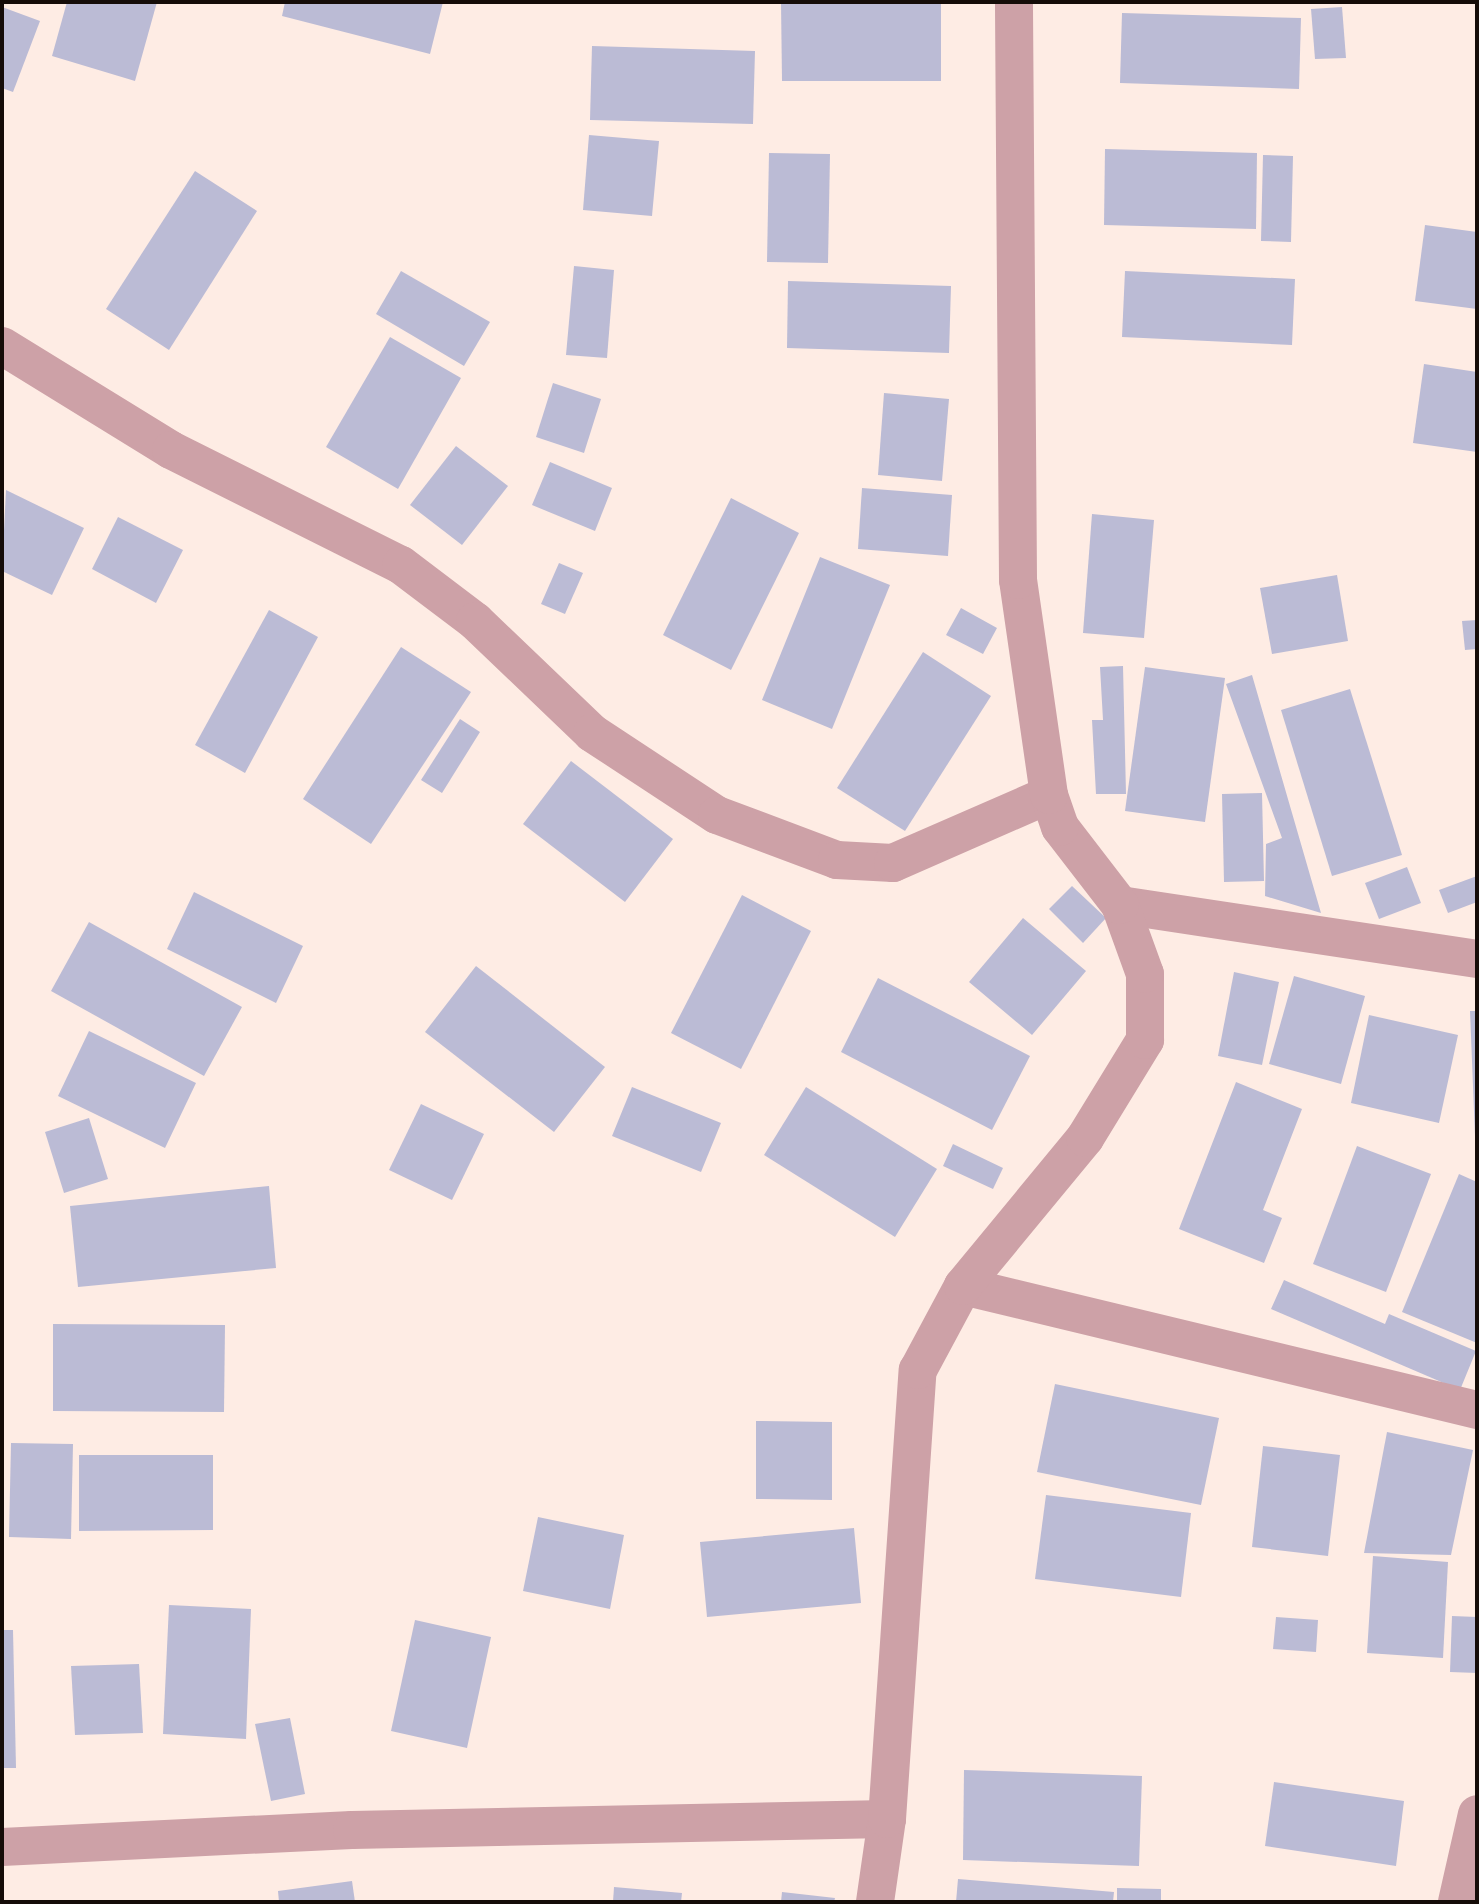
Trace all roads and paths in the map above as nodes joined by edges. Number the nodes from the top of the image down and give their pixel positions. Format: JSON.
{"nodes":[{"id":1,"x":1014,"y":2,"type":"edge"},
{"id":2,"x":2,"y":346,"type":"edge"},
{"id":3,"x":1049,"y":795,"type":"junction"},
{"id":4,"x":1120,"y":905,"type":"junction"},
{"id":5,"x":1477,"y":960,"type":"edge"},
{"id":6,"x":963,"y":1286,"type":"junction"},
{"id":7,"x":1477,"y":1410,"type":"edge"},
{"id":8,"x":1477,"y":1814,"type":"edge"},
{"id":9,"x":887,"y":1819,"type":"junction"},
{"id":10,"x":2,"y":1847,"type":"edge"},
{"id":11,"x":875,"y":1902,"type":"edge"},
{"id":12,"x":1457,"y":1902,"type":"edge"}],
"edges":[{"from":1,"to":3,"type":"street"},
{"from":2,"to":3,"type":"street"},
{"from":3,"to":4,"type":"street"},
{"from":4,"to":5,"type":"street"},
{"from":4,"to":6,"type":"street"},
{"from":6,"to":7,"type":"street"},
{"from":6,"to":9,"type":"street"},
{"from":8,"to":12,"type":"street"},
{"from":9,"to":10,"type":"street"},
{"from":9,"to":11,"type":"street"}]}
